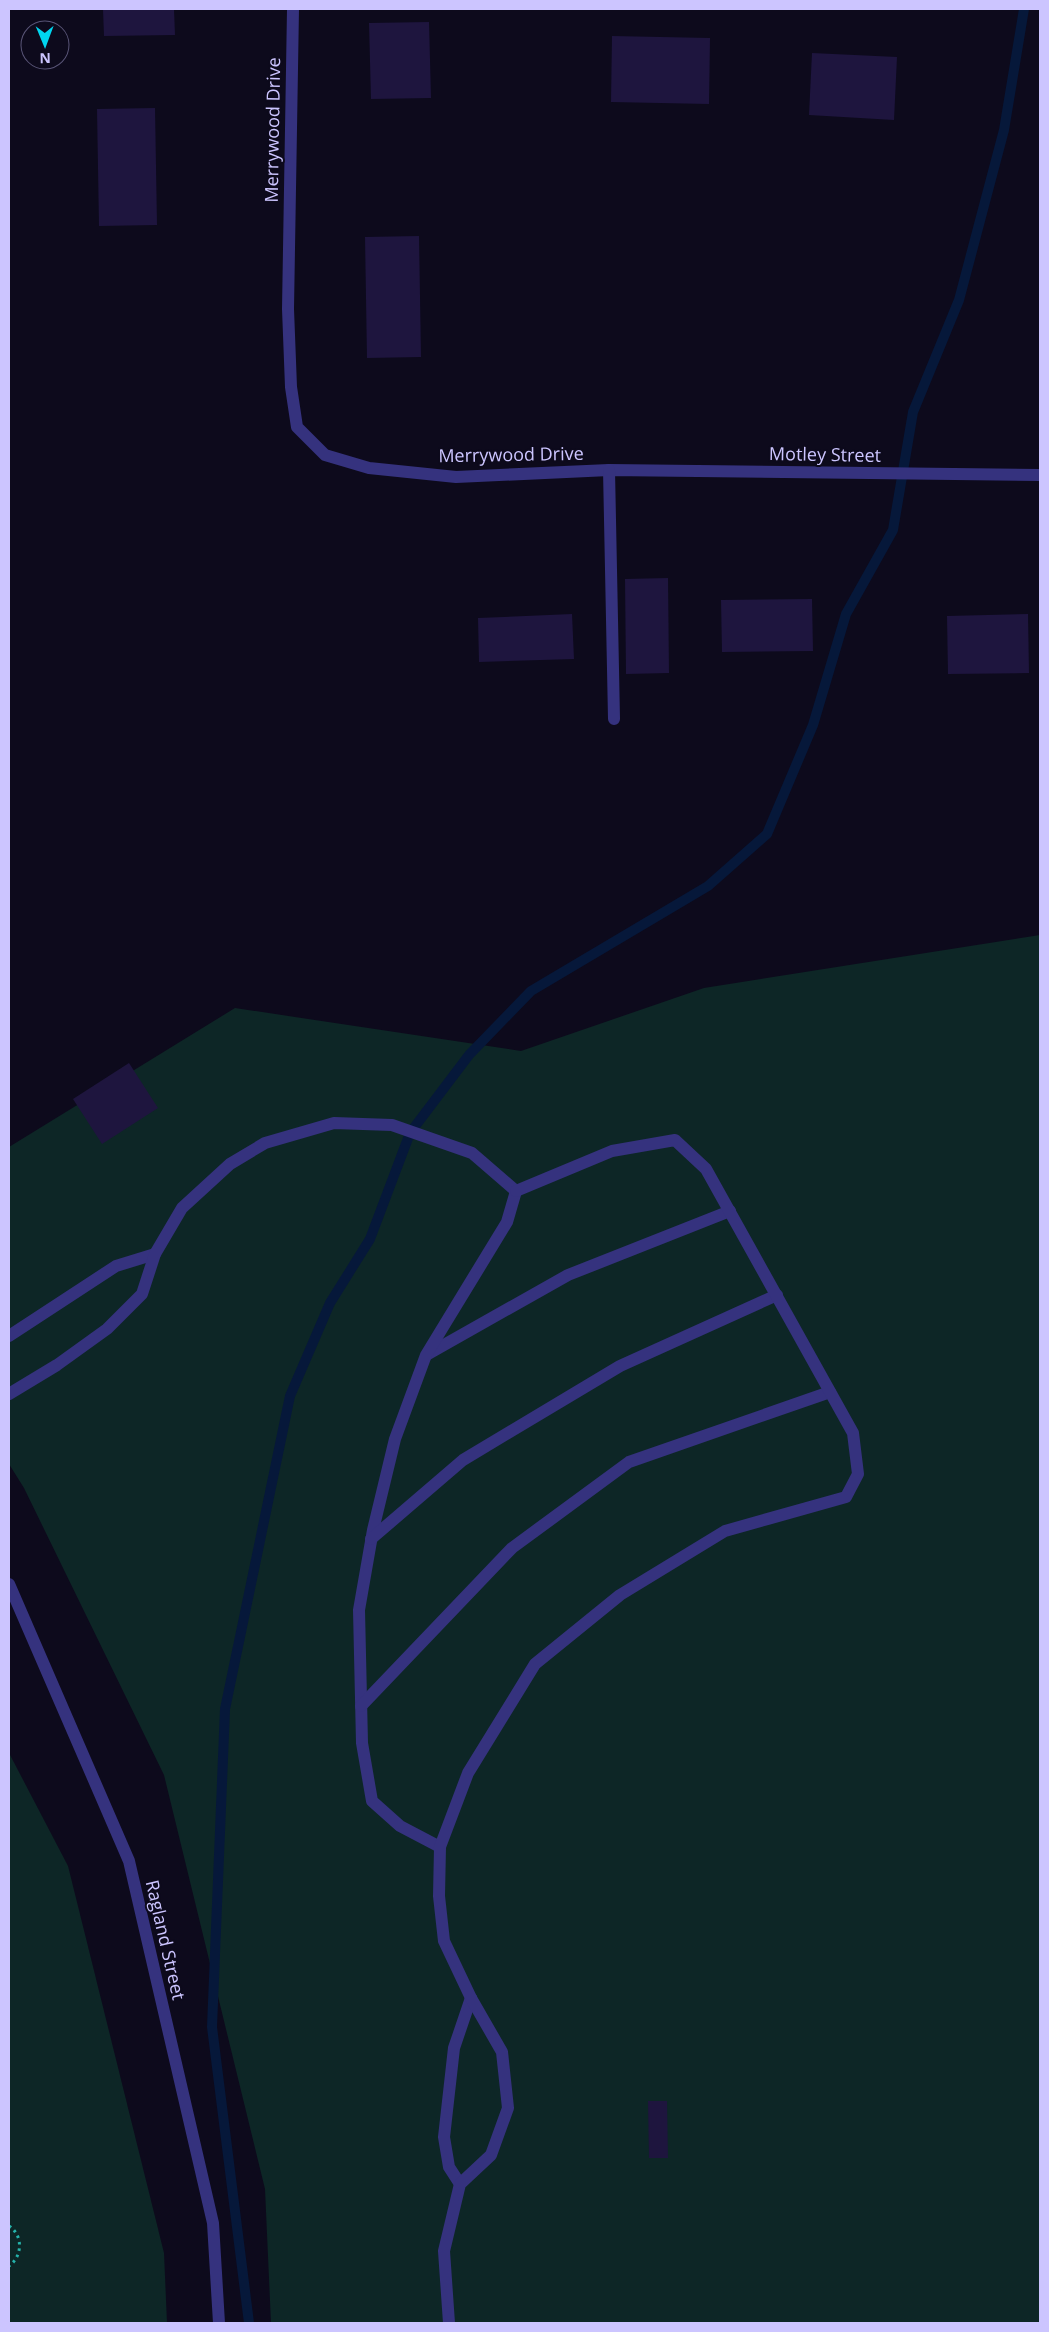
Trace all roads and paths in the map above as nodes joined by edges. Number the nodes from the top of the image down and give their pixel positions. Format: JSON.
{"nodes":[{"id":1,"x":293,"y":9,"type":"edge"},
{"id":2,"x":609,"y":470,"type":"junction"},
{"id":3,"x":1040,"y":474,"type":"edge"},
{"id":4,"x":614,"y":719,"type":"dead end"},
{"id":5,"x":516,"y":1191,"type":"junction"},
{"id":6,"x":730,"y":1211,"type":"junction"},
{"id":7,"x":155,"y":1254,"type":"junction"},
{"id":8,"x":777,"y":1296,"type":"junction"},
{"id":9,"x":9,"y":1336,"type":"edge"},
{"id":10,"x":426,"y":1356,"type":"junction"},
{"id":11,"x":830,"y":1392,"type":"junction"},
{"id":12,"x":9,"y":1394,"type":"edge"},
{"id":13,"x":372,"y":1539,"type":"junction"},
{"id":14,"x":9,"y":1584,"type":"edge"},
{"id":15,"x":361,"y":1706,"type":"junction"},
{"id":16,"x":440,"y":1847,"type":"junction"},
{"id":17,"x":471,"y":1998,"type":"junction"},
{"id":18,"x":460,"y":2184,"type":"junction"},
{"id":19,"x":9,"y":2226,"type":"edge"},
{"id":20,"x":9,"y":2266,"type":"edge"},
{"id":21,"x":219,"y":2323,"type":"edge"},
{"id":22,"x":449,"y":2323,"type":"edge"}],
"edges":[{"from":1,"to":2,"type":"street","name":"Merrywood Drive"},
{"from":2,"to":3,"type":"street","name":"Motley Street"},
{"from":2,"to":4,"type":"street","name":"Merrywood Drive"},
{"from":5,"to":6,"type":"street"},
{"from":5,"to":7,"type":"street"},
{"from":5,"to":10,"type":"street"},
{"from":6,"to":8,"type":"street"},
{"from":6,"to":10,"type":"street"},
{"from":7,"to":9,"type":"street"},
{"from":7,"to":12,"type":"street"},
{"from":8,"to":11,"type":"street"},
{"from":8,"to":13,"type":"street"},
{"from":10,"to":13,"type":"street"},
{"from":11,"to":15,"type":"street"},
{"from":11,"to":16,"type":"street"},
{"from":13,"to":15,"type":"street"},
{"from":14,"to":21,"type":"street","name":"Ragland Street"},
{"from":15,"to":16,"type":"street"},
{"from":16,"to":17,"type":"street"},
{"from":17,"to":18,"type":"street"},
{"from":17,"to":18,"type":"street"},
{"from":18,"to":22,"type":"street"},
{"from":19,"to":20,"type":"path"}]}
